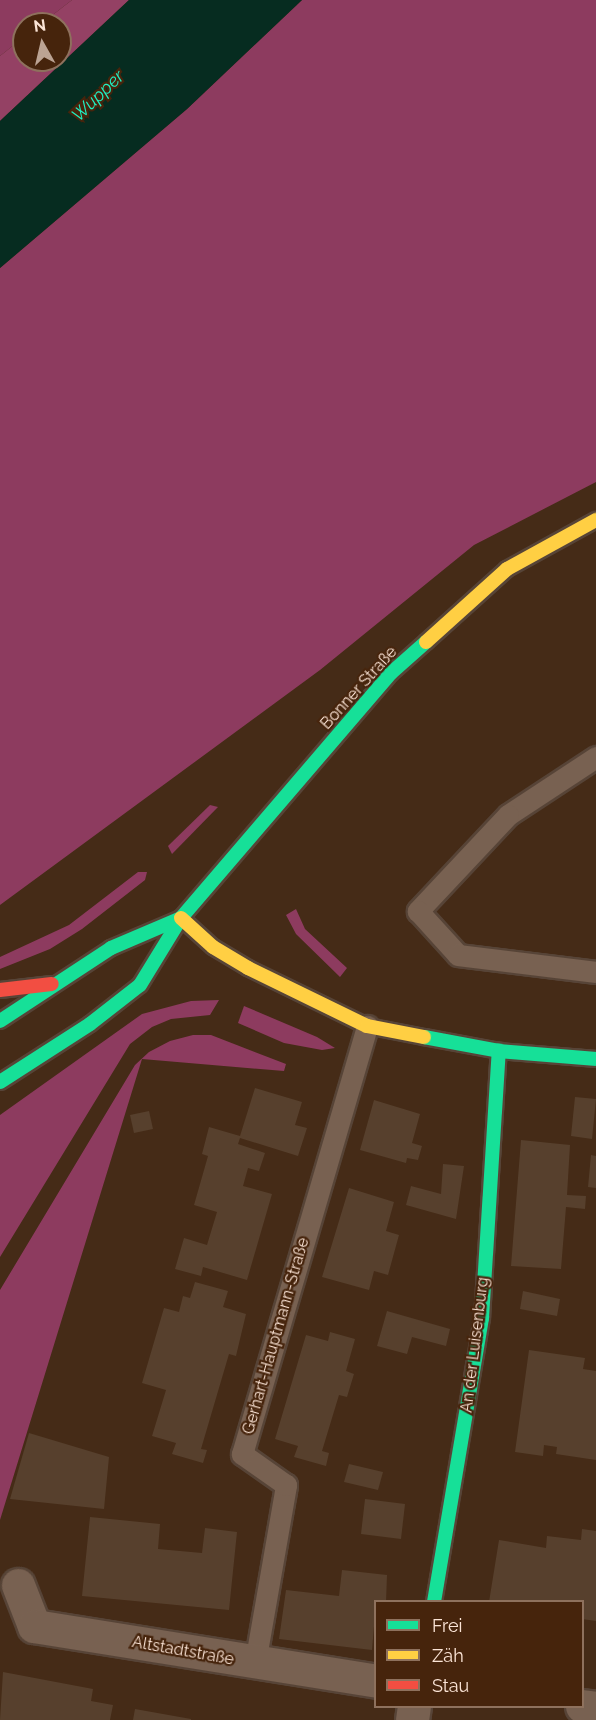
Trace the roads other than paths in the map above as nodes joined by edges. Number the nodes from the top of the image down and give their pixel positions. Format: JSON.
{"nodes":[{"id":1,"x":596,"y":520,"type":"edge"},
{"id":2,"x":596,"y":757,"type":"edge"},
{"id":3,"x":180,"y":918,"type":"junction"},
{"id":4,"x":596,"y":972,"type":"edge"},
{"id":5,"x":59,"y":983,"type":"junction"},
{"id":6,"x":0,"y":990,"type":"edge"},
{"id":7,"x":0,"y":1021,"type":"edge"},
{"id":8,"x":367,"y":1026,"type":"junction"},
{"id":9,"x":499,"y":1051,"type":"junction"},
{"id":10,"x":596,"y":1059,"type":"edge"},
{"id":11,"x":0,"y":1082,"type":"edge"},
{"id":12,"x":18,"y":1585,"type":"dead end"},
{"id":13,"x":434,"y":1600,"type":"edge"},
{"id":14,"x":255,"y":1664,"type":"junction"},
{"id":15,"x":374,"y":1681,"type":"edge"}],
"edges":[{"from":1,"to":3,"type":"main road","name":"Bonner Straße"},
{"from":2,"to":4,"type":"lane"},
{"from":3,"to":5,"type":"main road","name":"Bonner Straße"},
{"from":3,"to":8,"type":"main road"},
{"from":3,"to":11,"type":"main road","name":"Bonner Straße"},
{"from":5,"to":6,"type":"main road"},
{"from":5,"to":7,"type":"main road","name":"Bonner Straße"},
{"from":8,"to":9,"type":"main road"},
{"from":8,"to":14,"type":"lane","name":"Gerhart-Hauptmann-Straße"},
{"from":9,"to":10,"type":"main road"},
{"from":9,"to":13,"type":"main road","name":"An der Luisenburg"},
{"from":12,"to":14,"type":"street","name":"Altstadtstraße"},
{"from":14,"to":15,"type":"street","name":"Altstadtstraße"}]}
